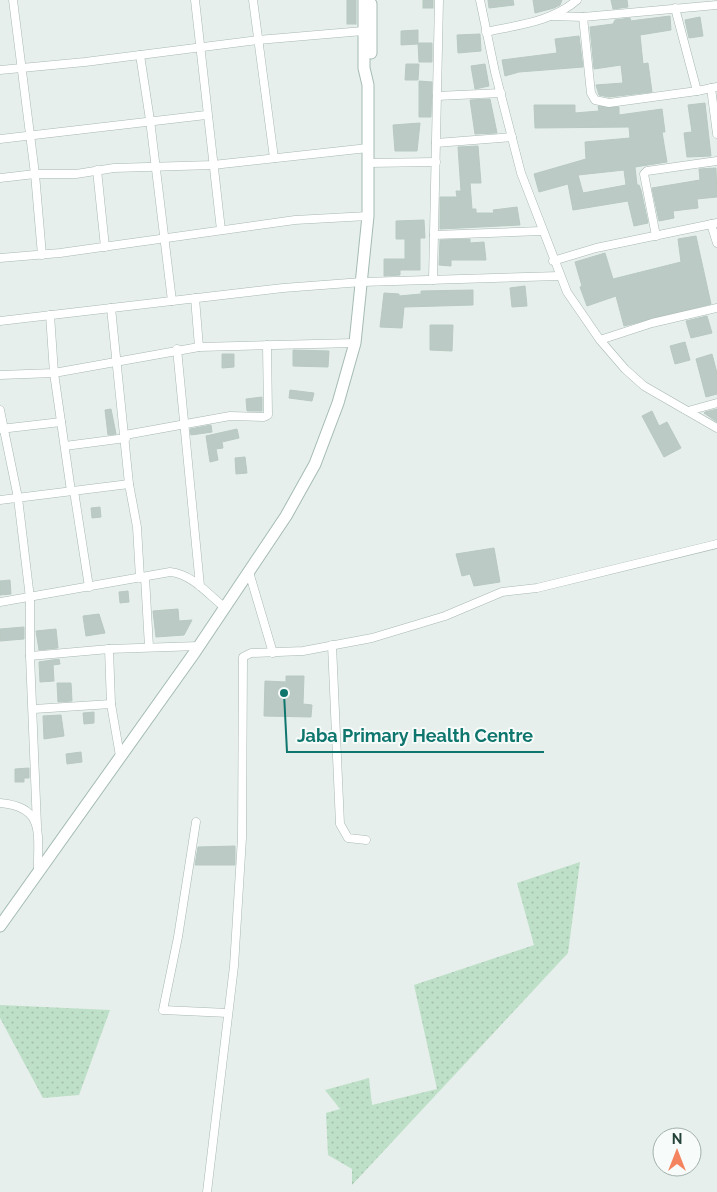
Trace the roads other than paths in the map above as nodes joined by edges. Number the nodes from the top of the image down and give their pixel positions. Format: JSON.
{"nodes":[{"id":1,"x":14,"y":0,"type":"edge"},
{"id":2,"x":194,"y":0,"type":"edge"},
{"id":3,"x":253,"y":0,"type":"edge"},
{"id":4,"x":364,"y":0,"type":"edge"},
{"id":5,"x":371,"y":0,"type":"edge"},
{"id":6,"x":439,"y":0,"type":"edge"},
{"id":7,"x":480,"y":0,"type":"edge"},
{"id":8,"x":577,"y":0,"type":"edge"},
{"id":9,"x":717,"y":5,"type":"edge"},
{"id":10,"x":675,"y":8,"type":"junction"},
{"id":11,"x":552,"y":16,"type":"junction"},
{"id":12,"x":583,"y":17,"type":"junction"},
{"id":13,"x":363,"y":31,"type":"junction"},
{"id":14,"x":486,"y":32,"type":"junction"},
{"id":15,"x":258,"y":40,"type":"junction"},
{"id":16,"x":201,"y":47,"type":"junction"},
{"id":17,"x":140,"y":55,"type":"junction"},
{"id":18,"x":22,"y":68,"type":"junction"},
{"id":19,"x":0,"y":70,"type":"edge"},
{"id":20,"x":368,"y":85,"type":"junction"},
{"id":21,"x":714,"y":87,"type":"edge"},
{"id":22,"x":697,"y":91,"type":"junction"},
{"id":23,"x":501,"y":93,"type":"junction"},
{"id":24,"x":437,"y":96,"type":"junction"},
{"id":25,"x":206,"y":115,"type":"junction"},
{"id":26,"x":150,"y":120,"type":"junction"},
{"id":27,"x":717,"y":134,"type":"edge"},
{"id":28,"x":30,"y":135,"type":"junction"},
{"id":29,"x":512,"y":137,"type":"junction"},
{"id":30,"x":0,"y":139,"type":"edge"},
{"id":31,"x":436,"y":144,"type":"junction"},
{"id":32,"x":368,"y":148,"type":"junction"},
{"id":33,"x":274,"y":158,"type":"junction"},
{"id":34,"x":717,"y":161,"type":"edge"},
{"id":35,"x":436,"y":162,"type":"junction"},
{"id":36,"x":368,"y":163,"type":"junction"},
{"id":37,"x":213,"y":166,"type":"junction"},
{"id":38,"x":154,"y":168,"type":"junction"},
{"id":39,"x":97,"y":170,"type":"junction"},
{"id":40,"x":35,"y":174,"type":"junction"},
{"id":41,"x":0,"y":178,"type":"edge"},
{"id":42,"x":368,"y":216,"type":"junction"},
{"id":43,"x":714,"y":224,"type":"edge"},
{"id":44,"x":221,"y":230,"type":"junction"},
{"id":45,"x":541,"y":231,"type":"junction"},
{"id":46,"x":434,"y":235,"type":"junction"},
{"id":47,"x":656,"y":236,"type":"junction"},
{"id":48,"x":164,"y":238,"type":"junction"},
{"id":49,"x":717,"y":243,"type":"edge"},
{"id":50,"x":105,"y":247,"type":"junction"},
{"id":51,"x":42,"y":255,"type":"junction"},
{"id":52,"x":0,"y":258,"type":"edge"},
{"id":53,"x":553,"y":261,"type":"junction"},
{"id":54,"x":559,"y":276,"type":"junction"},
{"id":55,"x":433,"y":280,"type":"junction"},
{"id":56,"x":362,"y":282,"type":"junction"},
{"id":57,"x":196,"y":298,"type":"junction"},
{"id":58,"x":172,"y":301,"type":"junction"},
{"id":59,"x":112,"y":308,"type":"junction"},
{"id":60,"x":717,"y":308,"type":"edge"},
{"id":61,"x":50,"y":315,"type":"junction"},
{"id":62,"x":0,"y":322,"type":"edge"},
{"id":63,"x":600,"y":340,"type":"junction"},
{"id":64,"x":355,"y":343,"type":"junction"},
{"id":65,"x":266,"y":345,"type":"junction"},
{"id":66,"x":199,"y":346,"type":"junction"},
{"id":67,"x":177,"y":349,"type":"junction"},
{"id":68,"x":116,"y":360,"type":"junction"},
{"id":69,"x":54,"y":373,"type":"junction"},
{"id":70,"x":0,"y":376,"type":"edge"},
{"id":71,"x":717,"y":403,"type":"edge"},
{"id":72,"x":0,"y":410,"type":"edge"},
{"id":73,"x":688,"y":411,"type":"junction"},
{"id":74,"x":61,"y":422,"type":"junction"},
{"id":75,"x":182,"y":424,"type":"junction"},
{"id":76,"x":717,"y":428,"type":"edge"},
{"id":77,"x":1,"y":429,"type":"edge"},
{"id":78,"x":125,"y":437,"type":"junction"},
{"id":79,"x":65,"y":446,"type":"junction"},
{"id":80,"x":129,"y":484,"type":"junction"},
{"id":81,"x":73,"y":491,"type":"junction"},
{"id":82,"x":18,"y":498,"type":"junction"},
{"id":83,"x":0,"y":500,"type":"edge"},
{"id":84,"x":717,"y":544,"type":"edge"},
{"id":85,"x":249,"y":572,"type":"junction"},
{"id":86,"x":143,"y":577,"type":"junction"},
{"id":87,"x":200,"y":586,"type":"junction"},
{"id":88,"x":89,"y":587,"type":"junction"},
{"id":89,"x":30,"y":598,"type":"junction"},
{"id":90,"x":0,"y":602,"type":"edge"},
{"id":91,"x":224,"y":607,"type":"junction"},
{"id":92,"x":332,"y":645,"type":"junction"},
{"id":93,"x":199,"y":646,"type":"junction"},
{"id":94,"x":149,"y":647,"type":"junction"},
{"id":95,"x":109,"y":649,"type":"junction"},
{"id":96,"x":273,"y":653,"type":"junction"},
{"id":97,"x":30,"y":656,"type":"junction"},
{"id":98,"x":111,"y":704,"type":"junction"},
{"id":99,"x":34,"y":710,"type":"junction"},
{"id":100,"x":120,"y":756,"type":"junction"},
{"id":101,"x":0,"y":803,"type":"edge"},
{"id":102,"x":196,"y":822,"type":"dead end"},
{"id":103,"x":38,"y":826,"type":"junction"},
{"id":104,"x":366,"y":840,"type":"dead end"},
{"id":105,"x":38,"y":873,"type":"junction"},
{"id":106,"x":0,"y":926,"type":"edge"},
{"id":107,"x":228,"y":1013,"type":"junction"},
{"id":108,"x":207,"y":1192,"type":"edge"}],
"edges":[{"from":1,"to":18,"type":"street"},
{"from":2,"to":16,"type":"street"},
{"from":3,"to":15,"type":"street"},
{"from":4,"to":13,"type":"main road"},
{"from":5,"to":20,"type":"main road"},
{"from":6,"to":24,"type":"street"},
{"from":7,"to":14,"type":"street"},
{"from":8,"to":11,"type":"street"},
{"from":9,"to":10,"type":"street"},
{"from":10,"to":12,"type":"street"},
{"from":10,"to":22,"type":"street"},
{"from":11,"to":12,"type":"street"},
{"from":11,"to":14,"type":"street"},
{"from":12,"to":22,"type":"street"},
{"from":13,"to":15,"type":"street"},
{"from":13,"to":20,"type":"main road"},
{"from":14,"to":23,"type":"street"},
{"from":15,"to":16,"type":"street"},
{"from":15,"to":33,"type":"street"},
{"from":16,"to":17,"type":"street"},
{"from":16,"to":25,"type":"street"},
{"from":17,"to":18,"type":"street"},
{"from":17,"to":26,"type":"street"},
{"from":18,"to":19,"type":"street"},
{"from":18,"to":28,"type":"street"},
{"from":20,"to":32,"type":"main road"},
{"from":21,"to":22,"type":"street"},
{"from":21,"to":27,"type":"street"},
{"from":23,"to":24,"type":"street"},
{"from":23,"to":29,"type":"street"},
{"from":24,"to":31,"type":"street"},
{"from":25,"to":26,"type":"street"},
{"from":25,"to":37,"type":"street"},
{"from":26,"to":28,"type":"street"},
{"from":26,"to":38,"type":"street"},
{"from":28,"to":30,"type":"street"},
{"from":28,"to":40,"type":"street"},
{"from":29,"to":31,"type":"street"},
{"from":29,"to":45,"type":"street"},
{"from":31,"to":35,"type":"street"},
{"from":32,"to":33,"type":"street"},
{"from":32,"to":36,"type":"main road"},
{"from":33,"to":37,"type":"street"},
{"from":34,"to":47,"type":"street"},
{"from":35,"to":36,"type":"street"},
{"from":35,"to":46,"type":"street"},
{"from":36,"to":42,"type":"main road"},
{"from":37,"to":38,"type":"street"},
{"from":37,"to":44,"type":"street"},
{"from":38,"to":39,"type":"street"},
{"from":38,"to":48,"type":"street"},
{"from":39,"to":40,"type":"street"},
{"from":39,"to":50,"type":"street"},
{"from":40,"to":41,"type":"street"},
{"from":40,"to":51,"type":"street"},
{"from":42,"to":44,"type":"street"},
{"from":42,"to":56,"type":"main road"},
{"from":43,"to":47,"type":"street"},
{"from":43,"to":49,"type":"street"},
{"from":44,"to":48,"type":"street"},
{"from":45,"to":46,"type":"street"},
{"from":45,"to":53,"type":"street"},
{"from":46,"to":55,"type":"street"},
{"from":47,"to":53,"type":"street"},
{"from":48,"to":50,"type":"street"},
{"from":48,"to":58,"type":"street"},
{"from":50,"to":51,"type":"street"},
{"from":51,"to":52,"type":"street"},
{"from":53,"to":54,"type":"street"},
{"from":54,"to":55,"type":"street"},
{"from":54,"to":63,"type":"street"},
{"from":55,"to":56,"type":"street"},
{"from":56,"to":57,"type":"street"},
{"from":56,"to":64,"type":"main road"},
{"from":57,"to":58,"type":"street"},
{"from":57,"to":66,"type":"street"},
{"from":58,"to":59,"type":"street"},
{"from":59,"to":61,"type":"street"},
{"from":59,"to":68,"type":"street"},
{"from":60,"to":63,"type":"street"},
{"from":61,"to":62,"type":"street"},
{"from":61,"to":69,"type":"street"},
{"from":63,"to":73,"type":"street"},
{"from":64,"to":65,"type":"street"},
{"from":64,"to":85,"type":"main road"},
{"from":65,"to":66,"type":"street"},
{"from":65,"to":75,"type":"street"},
{"from":66,"to":67,"type":"street"},
{"from":67,"to":68,"type":"street"},
{"from":67,"to":75,"type":"street"},
{"from":68,"to":69,"type":"street"},
{"from":68,"to":78,"type":"street"},
{"from":69,"to":70,"type":"street"},
{"from":69,"to":74,"type":"street"},
{"from":71,"to":73,"type":"street"},
{"from":72,"to":77,"type":"street"},
{"from":73,"to":76,"type":"street"},
{"from":74,"to":77,"type":"street"},
{"from":74,"to":79,"type":"street"},
{"from":75,"to":78,"type":"street"},
{"from":75,"to":87,"type":"street"},
{"from":77,"to":82,"type":"street"},
{"from":78,"to":79,"type":"street"},
{"from":78,"to":80,"type":"street"},
{"from":79,"to":81,"type":"street"},
{"from":80,"to":81,"type":"street"},
{"from":80,"to":86,"type":"street"},
{"from":81,"to":82,"type":"street"},
{"from":81,"to":88,"type":"street"},
{"from":82,"to":83,"type":"street"},
{"from":82,"to":89,"type":"street"},
{"from":84,"to":92,"type":"street"},
{"from":85,"to":91,"type":"main road"},
{"from":85,"to":96,"type":"street"},
{"from":86,"to":87,"type":"street"},
{"from":86,"to":88,"type":"street"},
{"from":86,"to":94,"type":"street"},
{"from":87,"to":91,"type":"street"},
{"from":88,"to":89,"type":"street"},
{"from":89,"to":90,"type":"street"},
{"from":89,"to":97,"type":"street"},
{"from":91,"to":93,"type":"main road"},
{"from":92,"to":96,"type":"street"},
{"from":92,"to":104,"type":"street"},
{"from":93,"to":94,"type":"street"},
{"from":93,"to":100,"type":"main road"},
{"from":94,"to":95,"type":"street"},
{"from":95,"to":97,"type":"street"},
{"from":95,"to":98,"type":"street"},
{"from":96,"to":107,"type":"street"},
{"from":97,"to":99,"type":"street"},
{"from":98,"to":99,"type":"street"},
{"from":98,"to":100,"type":"street"},
{"from":99,"to":103,"type":"street"},
{"from":100,"to":105,"type":"main road"},
{"from":101,"to":103,"type":"street"},
{"from":102,"to":107,"type":"street"},
{"from":103,"to":105,"type":"street"},
{"from":105,"to":106,"type":"main road"},
{"from":107,"to":108,"type":"street"}]}
